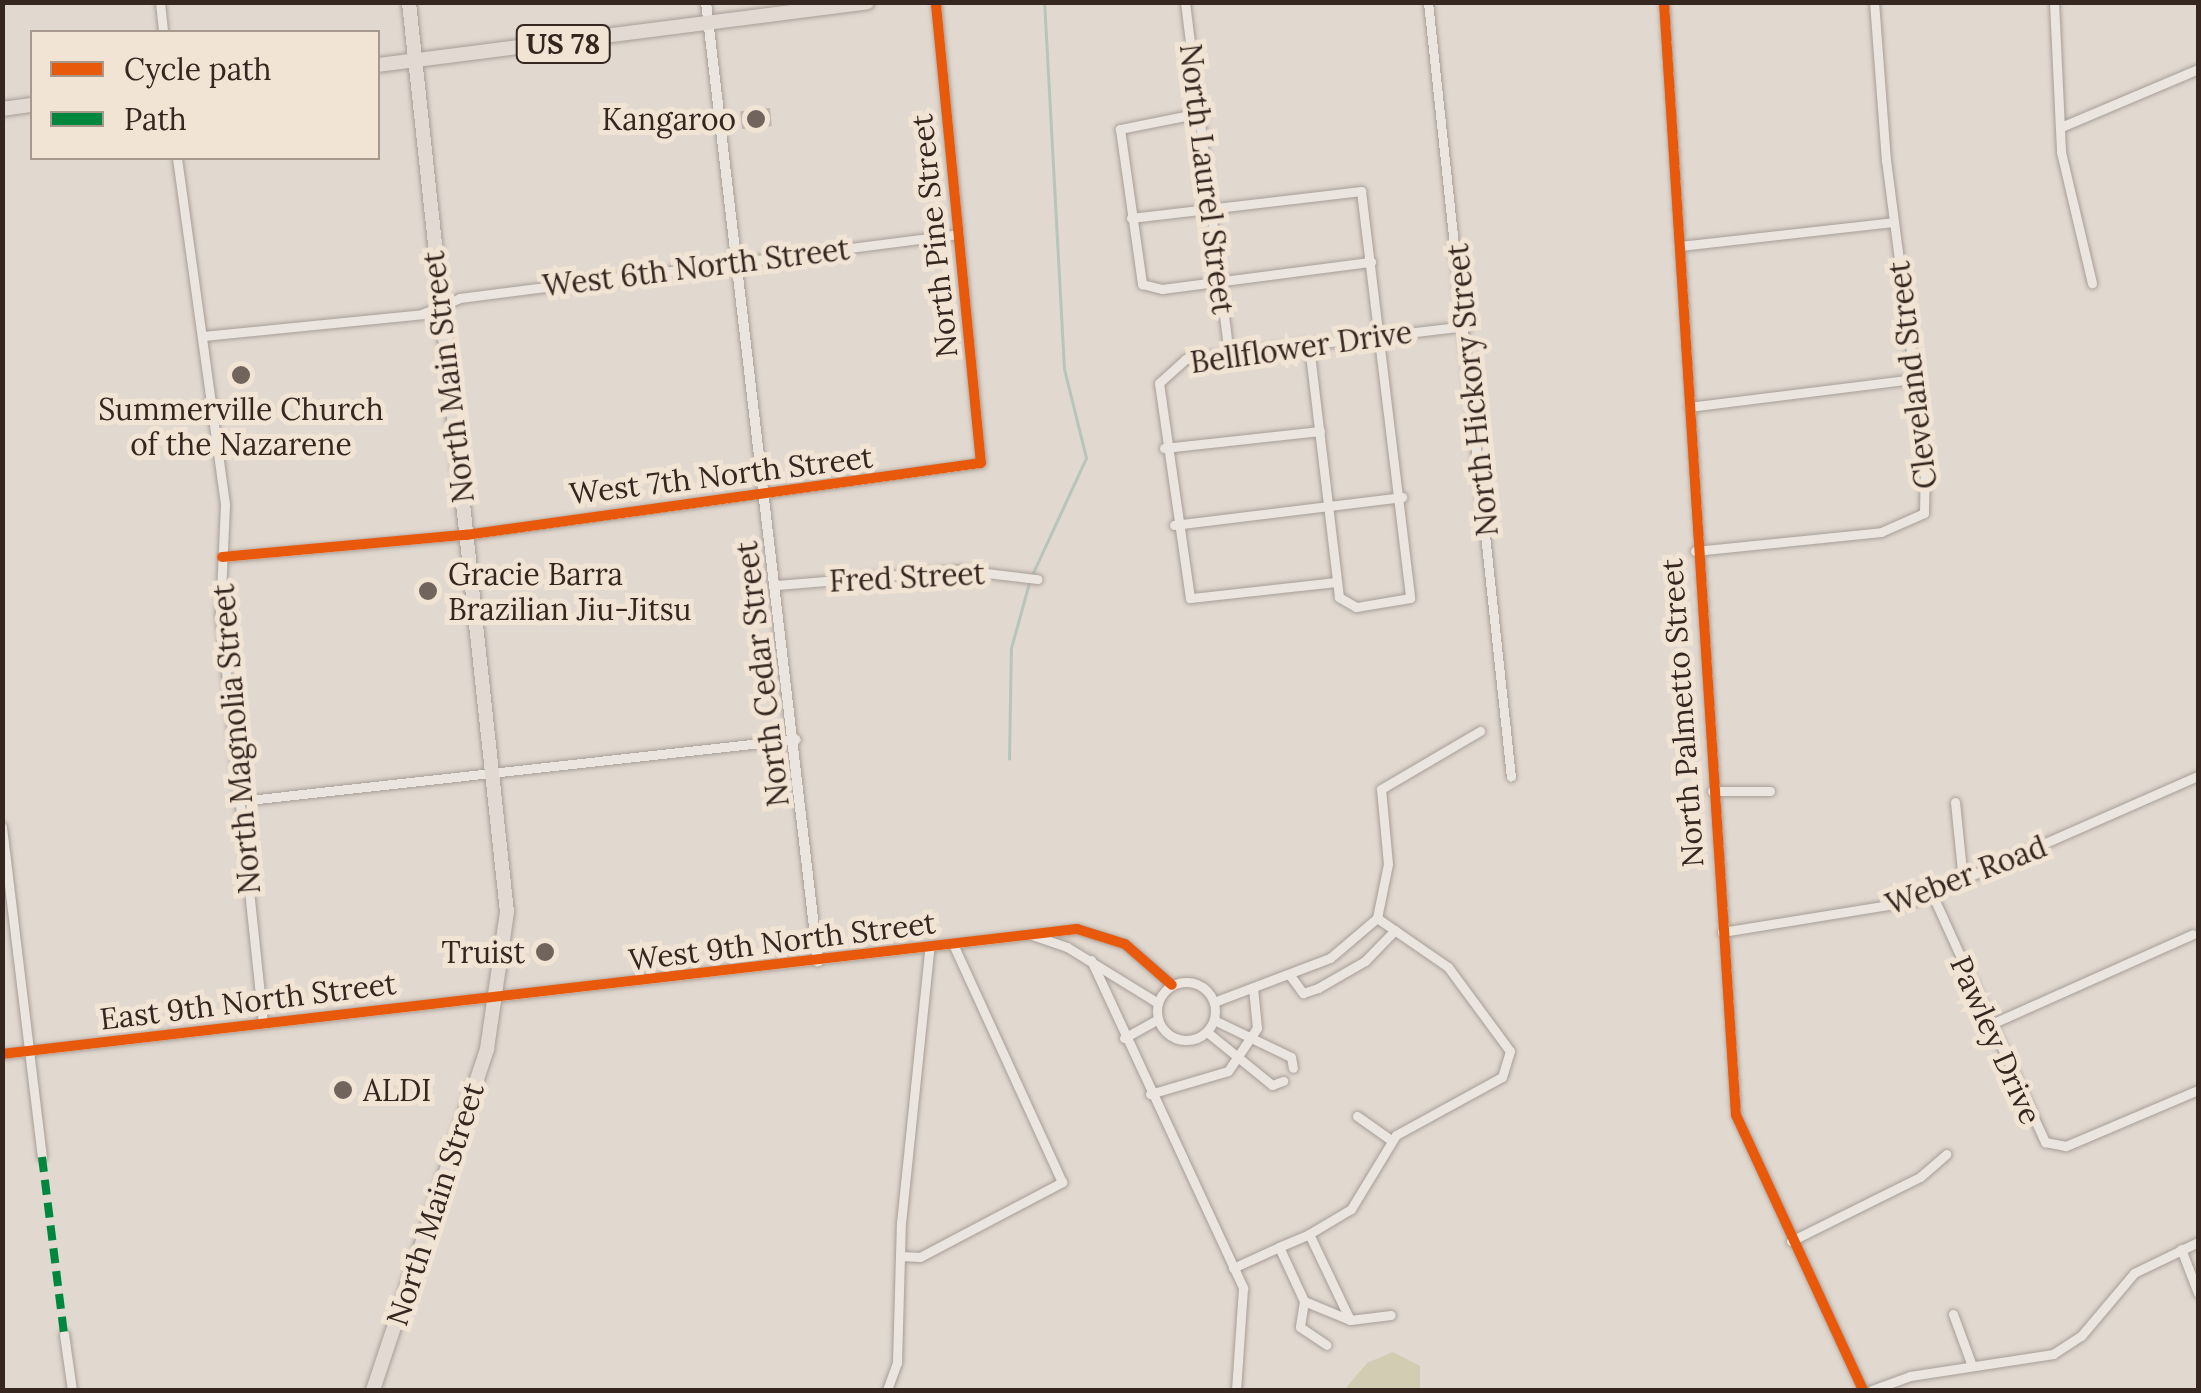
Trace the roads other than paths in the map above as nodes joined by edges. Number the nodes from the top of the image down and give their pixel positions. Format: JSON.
{"nodes":[{"id":1,"x":160,"y":2,"type":"edge"},
{"id":2,"x":408,"y":2,"type":"edge"},
{"id":3,"x":706,"y":2,"type":"edge"},
{"id":4,"x":867,"y":2,"type":"edge"},
{"id":5,"x":936,"y":2,"type":"edge"},
{"id":6,"x":1184,"y":2,"type":"edge"},
{"id":7,"x":1428,"y":2,"type":"edge"},
{"id":8,"x":1664,"y":2,"type":"edge"},
{"id":9,"x":1874,"y":2,"type":"edge"},
{"id":10,"x":2054,"y":2,"type":"edge"},
{"id":11,"x":710,"y":24,"type":"junction"},
{"id":12,"x":163,"y":30,"type":"edge"},
{"id":13,"x":415,"y":64,"type":"junction"},
{"id":14,"x":380,"y":66,"type":"edge"},
{"id":15,"x":2198,"y":69,"type":"edge"},
{"id":16,"x":30,"y":106,"type":"edge"},
{"id":17,"x":2,"y":110,"type":"edge"},
{"id":18,"x":1200,"y":112,"type":"junction"},
{"id":19,"x":2061,"y":127,"type":"junction"},
{"id":20,"x":177,"y":160,"type":"edge"},
{"id":21,"x":1212,"y":208,"type":"junction"},
{"id":22,"x":1131,"y":218,"type":"junction"},
{"id":23,"x":1893,"y":222,"type":"junction"},
{"id":24,"x":954,"y":235,"type":"junction"},
{"id":25,"x":1680,"y":246,"type":"junction"},
{"id":26,"x":737,"y":262,"type":"junction"},
{"id":27,"x":1371,"y":262,"type":"junction"},
{"id":28,"x":1222,"y":279,"type":"junction"},
{"id":29,"x":2092,"y":283,"type":"dead end"},
{"id":30,"x":440,"y":307,"type":"junction"},
{"id":31,"x":1466,"y":326,"type":"junction"},
{"id":32,"x":1382,"y":335,"type":"junction"},
{"id":33,"x":203,"y":336,"type":"junction"},
{"id":34,"x":1309,"y":345,"type":"junction"},
{"id":35,"x":1229,"y":355,"type":"junction"},
{"id":36,"x":1914,"y":380,"type":"junction"},
{"id":37,"x":1690,"y":406,"type":"junction"},
{"id":38,"x":1320,"y":431,"type":"junction"},
{"id":39,"x":1164,"y":448,"type":"junction"},
{"id":40,"x":981,"y":463,"type":"joint"},
{"id":41,"x":765,"y":491,"type":"junction"},
{"id":42,"x":1402,"y":497,"type":"junction"},
{"id":43,"x":1328,"y":506,"type":"junction"},
{"id":44,"x":1174,"y":525,"type":"junction"},
{"id":45,"x":466,"y":535,"type":"junction"},
{"id":46,"x":1696,"y":551,"type":"junction"},
{"id":47,"x":222,"y":557,"type":"junction"},
{"id":48,"x":1037,"y":579,"type":"dead end"},
{"id":49,"x":1336,"y":582,"type":"junction"},
{"id":50,"x":777,"y":585,"type":"junction"},
{"id":51,"x":1480,"y":731,"type":"dead end"},
{"id":52,"x":796,"y":739,"type":"junction"},
{"id":53,"x":495,"y":776,"type":"junction"},
{"id":54,"x":2198,"y":776,"type":"edge"},
{"id":55,"x":1511,"y":778,"type":"dead end"},
{"id":56,"x":1712,"y":791,"type":"junction"},
{"id":57,"x":1770,"y":791,"type":"dead end"},
{"id":58,"x":240,"y":801,"type":"junction"},
{"id":59,"x":1955,"y":802,"type":"dead end"},
{"id":60,"x":2,"y":827,"type":"edge"},
{"id":61,"x":1963,"y":881,"type":"junction"},
{"id":62,"x":1932,"y":894,"type":"junction"},
{"id":63,"x":1378,"y":918,"type":"junction"},
{"id":64,"x":1070,"y":929,"type":"junction"},
{"id":65,"x":1394,"y":930,"type":"junction"},
{"id":66,"x":1722,"y":932,"type":"junction"},
{"id":67,"x":2193,"y":934,"type":"dead end"},
{"id":68,"x":1032,"y":935,"type":"junction"},
{"id":69,"x":954,"y":946,"type":"junction"},
{"id":70,"x":1067,"y":947,"type":"junction"},
{"id":71,"x":929,"y":950,"type":"junction"},
{"id":72,"x":1091,"y":960,"type":"junction"},
{"id":73,"x":818,"y":961,"type":"junction"},
{"id":74,"x":1289,"y":974,"type":"junction"},
{"id":75,"x":1172,"y":985,"type":"junction"},
{"id":76,"x":1253,"y":988,"type":"junction"},
{"id":77,"x":500,"y":997,"type":"junction"},
{"id":78,"x":1158,"y":1002,"type":"junction"},
{"id":79,"x":1214,"y":1002,"type":"junction"},
{"id":80,"x":1158,"y":1020,"type":"junction"},
{"id":81,"x":1214,"y":1020,"type":"junction"},
{"id":82,"x":263,"y":1024,"type":"junction"},
{"id":83,"x":1990,"y":1026,"type":"junction"},
{"id":84,"x":1206,"y":1032,"type":"junction"},
{"id":85,"x":1124,"y":1038,"type":"junction"},
{"id":86,"x":1253,"y":1038,"type":"junction"},
{"id":87,"x":29,"y":1051,"type":"junction"},
{"id":88,"x":2,"y":1054,"type":"edge"},
{"id":89,"x":1239,"y":1059,"type":"junction"},
{"id":90,"x":1292,"y":1068,"type":"dead end"},
{"id":91,"x":1283,"y":1082,"type":"dead end"},
{"id":92,"x":2198,"y":1090,"type":"edge"},
{"id":93,"x":1150,"y":1094,"type":"junction"},
{"id":94,"x":1357,"y":1116,"type":"dead end"},
{"id":95,"x":1391,"y":1140,"type":"junction"},
{"id":96,"x":1946,"y":1154,"type":"dead end"},
{"id":97,"x":42,"y":1157,"type":"dead end"},
{"id":98,"x":1309,"y":1234,"type":"junction"},
{"id":99,"x":1791,"y":1241,"type":"junction"},
{"id":100,"x":2198,"y":1242,"type":"edge"},
{"id":101,"x":1279,"y":1247,"type":"junction"},
{"id":102,"x":2181,"y":1249,"type":"junction"},
{"id":103,"x":901,"y":1256,"type":"junction"},
{"id":104,"x":1233,"y":1268,"type":"junction"},
{"id":105,"x":2198,"y":1293,"type":"edge"},
{"id":106,"x":1304,"y":1301,"type":"junction"},
{"id":107,"x":1953,"y":1314,"type":"dead end"},
{"id":108,"x":1391,"y":1316,"type":"dead end"},
{"id":109,"x":1350,"y":1320,"type":"junction"},
{"id":110,"x":64,"y":1334,"type":"dead end"},
{"id":111,"x":1327,"y":1345,"type":"dead end"},
{"id":112,"x":1972,"y":1366,"type":"junction"},
{"id":113,"x":72,"y":1390,"type":"edge"},
{"id":114,"x":373,"y":1390,"type":"edge"},
{"id":115,"x":886,"y":1390,"type":"edge"},
{"id":116,"x":1236,"y":1390,"type":"edge"},
{"id":117,"x":1862,"y":1390,"type":"edge"},
{"id":118,"x":1872,"y":1390,"type":"edge"}],
"edges":[{"from":1,"to":12,"type":"street"},
{"from":2,"to":13,"type":"main road","name":"North Main Street"},
{"from":3,"to":11,"type":"street","name":"North Cedar Street"},
{"from":4,"to":11,"type":"main road","number":"US 78"},
{"from":5,"to":24,"type":"street","name":"North Pine Street"},
{"from":6,"to":18,"type":"street","name":"North Laurel Street"},
{"from":7,"to":31,"type":"street","name":"North Hickory Street"},
{"from":8,"to":25,"type":"street","name":"North Palmetto Street"},
{"from":9,"to":23,"type":"street","name":"Cleveland Street"},
{"from":10,"to":19,"type":"street"},
{"from":11,"to":13,"type":"main road","number":"US 78"},
{"from":11,"to":26,"type":"street","name":"North Cedar Street"},
{"from":13,"to":14,"type":"main road","number":"US 78"},
{"from":13,"to":30,"type":"main road","name":"North Main Street"},
{"from":15,"to":19,"type":"street"},
{"from":16,"to":17,"type":"main road"},
{"from":18,"to":21,"type":"street","name":"North Laurel Street"},
{"from":18,"to":22,"type":"street"},
{"from":19,"to":29,"type":"street"},
{"from":20,"to":33,"type":"street","name":"North Magnolia Street"},
{"from":21,"to":22,"type":"street"},
{"from":21,"to":27,"type":"street"},
{"from":21,"to":28,"type":"street","name":"North Laurel Street"},
{"from":22,"to":28,"type":"street"},
{"from":23,"to":25,"type":"street"},
{"from":23,"to":36,"type":"street","name":"Cleveland Street"},
{"from":24,"to":26,"type":"street","name":"West 6th North Street"},
{"from":24,"to":40,"type":"street","name":"North Pine Street"},
{"from":25,"to":37,"type":"street","name":"North Palmetto Street"},
{"from":26,"to":30,"type":"street","name":"West 6th North Street"},
{"from":26,"to":41,"type":"street","name":"North Cedar Street"},
{"from":27,"to":28,"type":"street"},
{"from":27,"to":32,"type":"street"},
{"from":28,"to":35,"type":"street","name":"North Laurel Street"},
{"from":30,"to":33,"type":"street","name":"West 6th North Street"},
{"from":30,"to":45,"type":"main road","name":"North Main Street"},
{"from":31,"to":32,"type":"street","name":"Bellflower Drive"},
{"from":31,"to":55,"type":"street","name":"North Hickory Street"},
{"from":32,"to":34,"type":"street","name":"Bellflower Drive"},
{"from":32,"to":42,"type":"street"},
{"from":33,"to":47,"type":"street","name":"North Magnolia Street"},
{"from":34,"to":35,"type":"street","name":"Bellflower Drive"},
{"from":34,"to":38,"type":"street"},
{"from":35,"to":39,"type":"street","name":"Bellflower Drive"},
{"from":36,"to":37,"type":"street"},
{"from":36,"to":46,"type":"street","name":"Cleveland Street"},
{"from":37,"to":46,"type":"street","name":"North Palmetto Street"},
{"from":38,"to":39,"type":"street"},
{"from":38,"to":43,"type":"street"},
{"from":39,"to":44,"type":"street","name":"Bellflower Drive"},
{"from":40,"to":41,"type":"street","name":"West 7th North Street"},
{"from":41,"to":45,"type":"street","name":"West 7th North Street"},
{"from":41,"to":50,"type":"street","name":"North Cedar Street"},
{"from":42,"to":43,"type":"street"},
{"from":42,"to":49,"type":"street"},
{"from":43,"to":44,"type":"street"},
{"from":43,"to":49,"type":"street"},
{"from":44,"to":49,"type":"street","name":"Bellflower Drive"},
{"from":45,"to":47,"type":"street","name":"West 7th North Street"},
{"from":45,"to":53,"type":"main road","name":"North Main Street"},
{"from":46,"to":56,"type":"street","name":"North Palmetto Street"},
{"from":47,"to":58,"type":"street","name":"North Magnolia Street"},
{"from":48,"to":50,"type":"street","name":"Fred Street"},
{"from":50,"to":52,"type":"street","name":"North Cedar Street"},
{"from":51,"to":63,"type":"street"},
{"from":52,"to":53,"type":"street"},
{"from":52,"to":73,"type":"street","name":"North Cedar Street"},
{"from":53,"to":58,"type":"street"},
{"from":53,"to":77,"type":"main road","name":"North Main Street"},
{"from":54,"to":61,"type":"street","name":"Weber Road"},
{"from":56,"to":57,"type":"street"},
{"from":56,"to":66,"type":"street","name":"North Palmetto Street"},
{"from":58,"to":82,"type":"street","name":"North Magnolia Street"},
{"from":59,"to":61,"type":"street"},
{"from":60,"to":87,"type":"street"},
{"from":61,"to":62,"type":"street","name":"Weber Road"},
{"from":62,"to":66,"type":"street","name":"Weber Road"},
{"from":62,"to":83,"type":"street","name":"Pawley Drive"},
{"from":63,"to":65,"type":"street"},
{"from":63,"to":74,"type":"street"},
{"from":64,"to":68,"type":"street","name":"West 9th North Street"},
{"from":64,"to":70,"type":"street"},
{"from":64,"to":75,"type":"street"},
{"from":65,"to":74,"type":"street"},
{"from":65,"to":95,"type":"street"},
{"from":66,"to":99,"type":"street","name":"North Palmetto Street"},
{"from":67,"to":83,"type":"street"},
{"from":68,"to":69,"type":"street","name":"West 9th North Street"},
{"from":68,"to":70,"type":"street","name":"West 9th North Street"},
{"from":69,"to":71,"type":"street","name":"West 9th North Street"},
{"from":69,"to":103,"type":"street"},
{"from":70,"to":72,"type":"street","name":"West 9th North Street"},
{"from":71,"to":73,"type":"street","name":"West 9th North Street"},
{"from":71,"to":103,"type":"street","name":"West 9th North Street"},
{"from":72,"to":78,"type":"street","name":"West 9th North Street"},
{"from":72,"to":85,"type":"street"},
{"from":73,"to":77,"type":"street","name":"West 9th North Street"},
{"from":74,"to":76,"type":"street"},
{"from":75,"to":78,"type":"street"},
{"from":75,"to":79,"type":"street"},
{"from":76,"to":79,"type":"street"},
{"from":76,"to":86,"type":"street"},
{"from":77,"to":82,"type":"street","name":"East 9th North Street"},
{"from":77,"to":114,"type":"main road","name":"North Main Street"},
{"from":78,"to":80,"type":"street"},
{"from":79,"to":81,"type":"street"},
{"from":80,"to":84,"type":"street"},
{"from":80,"to":85,"type":"street"},
{"from":81,"to":84,"type":"street"},
{"from":81,"to":86,"type":"street"},
{"from":82,"to":87,"type":"street","name":"East 9th North Street"},
{"from":83,"to":92,"type":"street","name":"Pawley Drive"},
{"from":84,"to":89,"type":"street"},
{"from":85,"to":93,"type":"street"},
{"from":86,"to":89,"type":"street"},
{"from":86,"to":90,"type":"street"},
{"from":87,"to":88,"type":"street","name":"East 9th North Street"},
{"from":87,"to":97,"type":"street"},
{"from":89,"to":91,"type":"street"},
{"from":89,"to":93,"type":"street"},
{"from":93,"to":104,"type":"street"},
{"from":94,"to":95,"type":"street"},
{"from":95,"to":98,"type":"street"},
{"from":96,"to":99,"type":"street"},
{"from":98,"to":101,"type":"street"},
{"from":98,"to":109,"type":"street"},
{"from":99,"to":117,"type":"street","name":"North Palmetto Street"},
{"from":100,"to":102,"type":"street"},
{"from":101,"to":104,"type":"street"},
{"from":101,"to":106,"type":"street"},
{"from":102,"to":105,"type":"street"},
{"from":102,"to":112,"type":"street"},
{"from":103,"to":115,"type":"street","name":"West 9th North Street"},
{"from":104,"to":116,"type":"street"},
{"from":106,"to":109,"type":"street"},
{"from":106,"to":111,"type":"street"},
{"from":107,"to":112,"type":"street"},
{"from":108,"to":109,"type":"street"},
{"from":110,"to":113,"type":"street"},
{"from":112,"to":118,"type":"street"}]}
